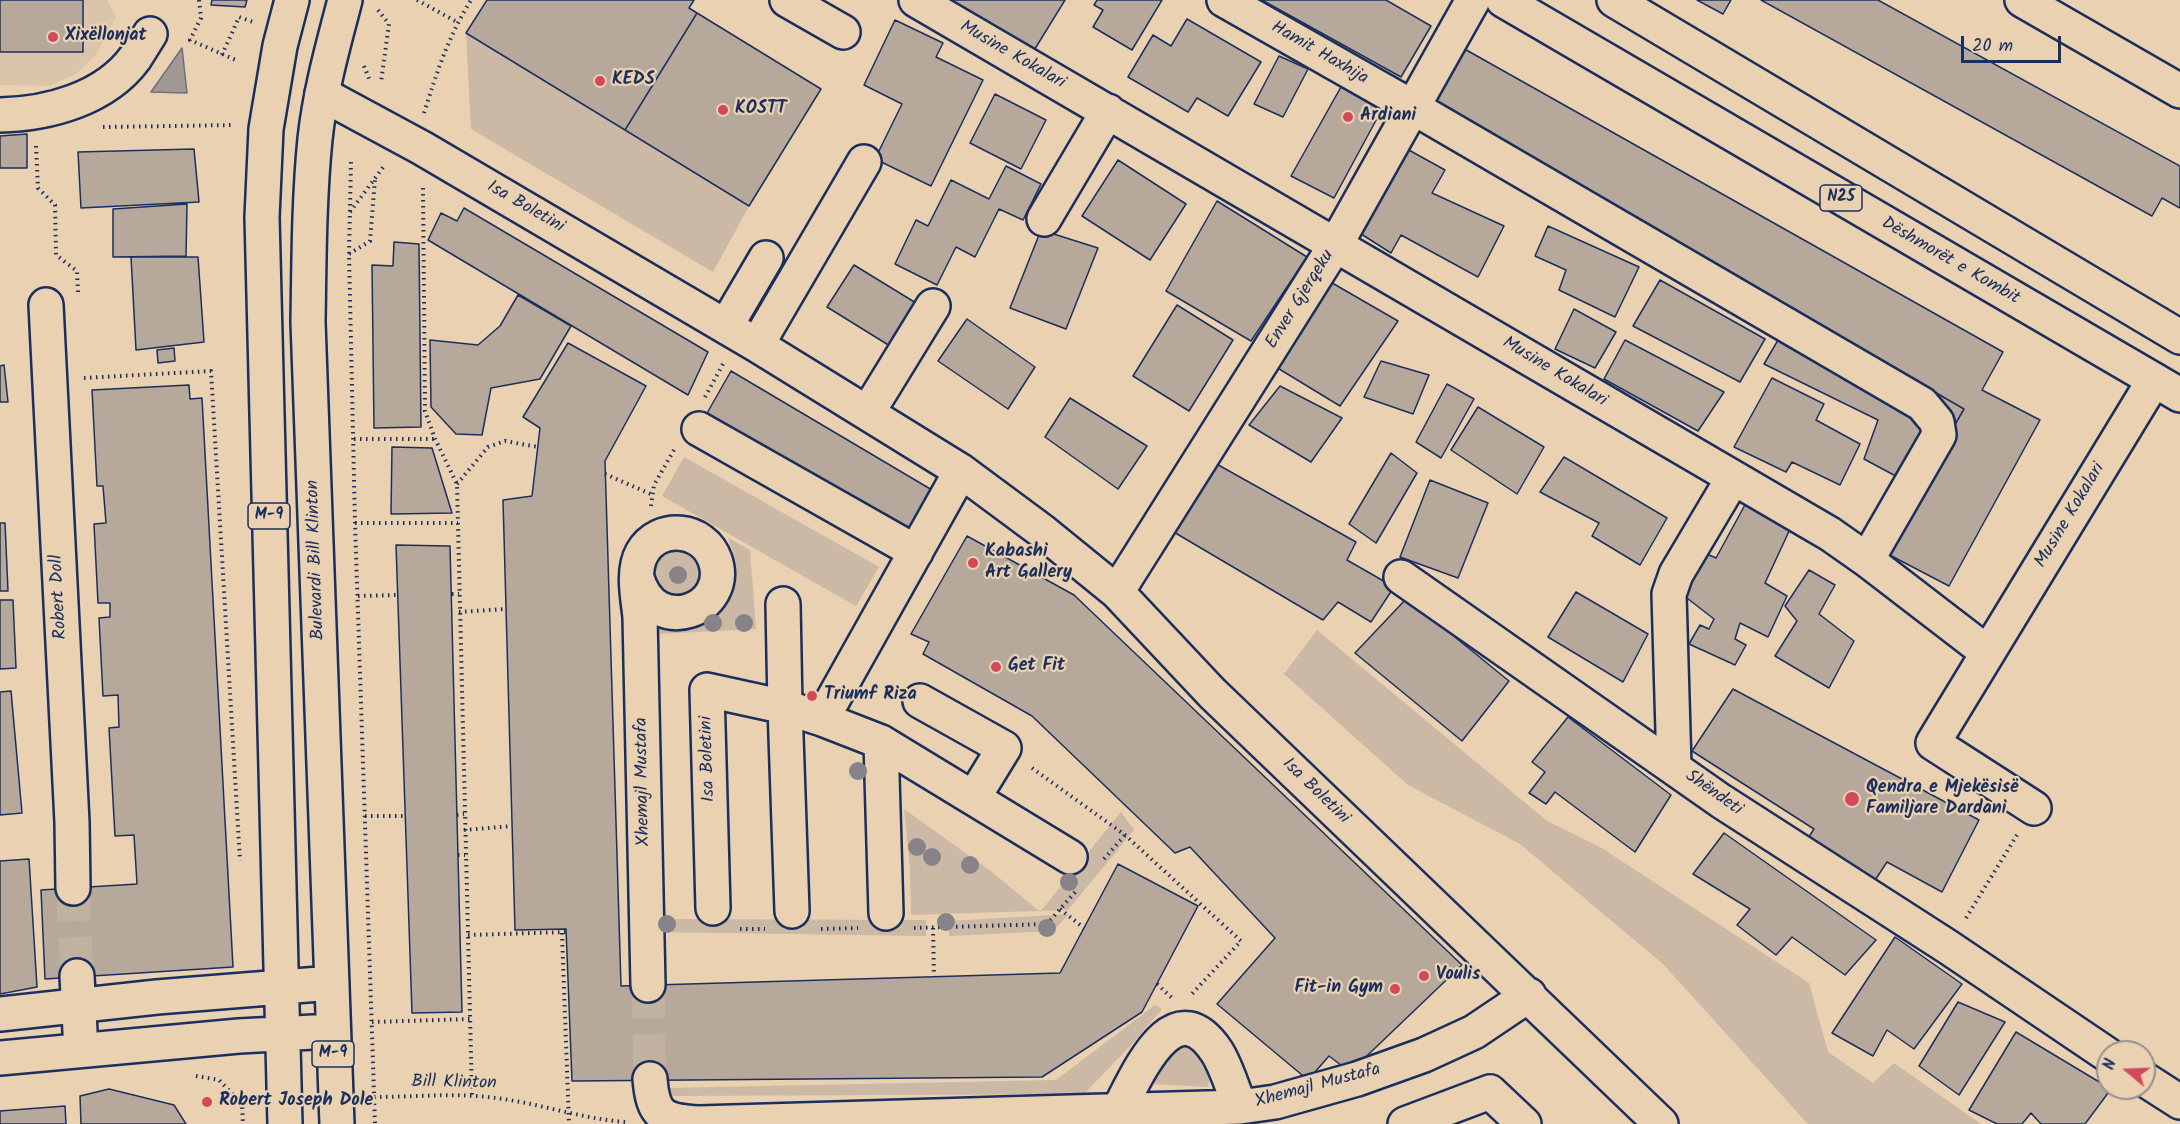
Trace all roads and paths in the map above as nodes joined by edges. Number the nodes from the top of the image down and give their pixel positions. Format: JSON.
{"nodes":[{"id":1,"x":198,"y":0,"type":"edge"},
{"id":2,"x":292,"y":0,"type":"edge"},
{"id":3,"x":417,"y":0,"type":"edge"},
{"id":4,"x":471,"y":0,"type":"edge"},
{"id":5,"x":787,"y":0,"type":"edge"},
{"id":6,"x":916,"y":0,"type":"edge"},
{"id":7,"x":1224,"y":0,"type":"edge"},
{"id":8,"x":1473,"y":0,"type":"edge"},
{"id":9,"x":1503,"y":0,"type":"edge"},
{"id":10,"x":1614,"y":0,"type":"edge"},
{"id":11,"x":2022,"y":0,"type":"edge"},
{"id":12,"x":359,"y":2,"type":"edge"},
{"id":13,"x":253,"y":22,"type":"dead end"},
{"id":14,"x":457,"y":22,"type":"junction"},
{"id":15,"x":843,"y":32,"type":"dead end"},
{"id":16,"x":150,"y":34,"type":"dead end"},
{"id":17,"x":222,"y":55,"type":"junction"},
{"id":18,"x":238,"y":61,"type":"dead end"},
{"id":19,"x":381,"y":82,"type":"dead end"},
{"id":20,"x":2180,"y":91,"type":"edge"},
{"id":21,"x":322,"y":94,"type":"junction"},
{"id":22,"x":1414,"y":108,"type":"junction"},
{"id":23,"x":1108,"y":111,"type":"junction"},
{"id":24,"x":34,"y":112,"type":"junction"},
{"id":25,"x":424,"y":114,"type":"dead end"},
{"id":26,"x":0,"y":115,"type":"edge"},
{"id":27,"x":237,"y":125,"type":"dead end"},
{"id":28,"x":96,"y":128,"type":"dead end"},
{"id":29,"x":351,"y":162,"type":"dead end"},
{"id":30,"x":864,"y":162,"type":"dead end"},
{"id":31,"x":393,"y":165,"type":"dead end"},
{"id":32,"x":375,"y":178,"type":"junction"},
{"id":33,"x":423,"y":179,"type":"dead end"},
{"id":34,"x":350,"y":212,"type":"junction"},
{"id":35,"x":1044,"y":219,"type":"dead end"},
{"id":36,"x":1336,"y":244,"type":"junction"},
{"id":37,"x":349,"y":254,"type":"junction"},
{"id":38,"x":765,"y":258,"type":"dead end"},
{"id":39,"x":78,"y":295,"type":"dead end"},
{"id":40,"x":46,"y":305,"type":"dead end"},
{"id":41,"x":933,"y":306,"type":"dead end"},
{"id":42,"x":741,"y":335,"type":"junction"},
{"id":43,"x":2180,"y":337,"type":"edge"},
{"id":44,"x":79,"y":378,"type":"dead end"},
{"id":45,"x":2167,"y":388,"type":"edge"},
{"id":46,"x":868,"y":412,"type":"junction"},
{"id":47,"x":699,"y":418,"type":"joint"},
{"id":48,"x":354,"y":439,"type":"junction"},
{"id":49,"x":435,"y":439,"type":"junction"},
{"id":50,"x":538,"y":447,"type":"dead end"},
{"id":51,"x":673,"y":452,"type":"dead end"},
{"id":52,"x":961,"y":471,"type":"junction"},
{"id":53,"x":605,"y":474,"type":"dead end"},
{"id":54,"x":1733,"y":478,"type":"junction"},
{"id":55,"x":457,"y":484,"type":"junction"},
{"id":56,"x":654,"y":485,"type":"dead end"},
{"id":57,"x":653,"y":495,"type":"dead end"},
{"id":58,"x":355,"y":523,"type":"junction"},
{"id":59,"x":458,"y":523,"type":"junction"},
{"id":60,"x":916,"y":552,"type":"junction"},
{"id":61,"x":1867,"y":560,"type":"junction"},
{"id":62,"x":1401,"y":577,"type":"dead end"},
{"id":63,"x":637,"y":578,"type":"dead end"},
{"id":64,"x":1117,"y":592,"type":"junction"},
{"id":65,"x":452,"y":594,"type":"dead end"},
{"id":66,"x":459,"y":594,"type":"junction"},
{"id":67,"x":398,"y":595,"type":"dead end"},
{"id":68,"x":358,"y":596,"type":"junction"},
{"id":69,"x":783,"y":604,"type":"dead end"},
{"id":70,"x":506,"y":609,"type":"dead end"},
{"id":71,"x":459,"y":612,"type":"junction"},
{"id":72,"x":1988,"y":653,"type":"junction"},
{"id":73,"x":920,"y":701,"type":"dead end"},
{"id":74,"x":785,"y":707,"type":"junction"},
{"id":75,"x":822,"y":719,"type":"junction"},
{"id":76,"x":881,"y":742,"type":"junction"},
{"id":77,"x":1004,"y":748,"type":"junction"},
{"id":78,"x":1674,"y":767,"type":"junction"},
{"id":79,"x":974,"y":797,"type":"junction"},
{"id":80,"x":2034,"y":808,"type":"joint"},
{"id":81,"x":464,"y":814,"type":"junction"},
{"id":82,"x":457,"y":815,"type":"dead end"},
{"id":83,"x":364,"y":816,"type":"junction"},
{"id":84,"x":406,"y":816,"type":"dead end"},
{"id":85,"x":512,"y":826,"type":"dead end"},
{"id":86,"x":464,"y":830,"type":"junction"},
{"id":87,"x":458,"y":855,"type":"dead end"},
{"id":88,"x":465,"y":855,"type":"junction"},
{"id":89,"x":1070,"y":857,"type":"dead end"},
{"id":90,"x":240,"y":861,"type":"dead end"},
{"id":91,"x":73,"y":888,"type":"tunnel mouth"},
{"id":92,"x":1060,"y":909,"type":"dead end"},
{"id":93,"x":722,"y":919,"type":"joint"},
{"id":94,"x":790,"y":923,"type":"junction"},
{"id":95,"x":886,"y":923,"type":"junction"},
{"id":96,"x":1047,"y":924,"type":"dead end"},
{"id":97,"x":933,"y":928,"type":"junction"},
{"id":98,"x":1084,"y":928,"type":"dead end"},
{"id":99,"x":468,"y":935,"type":"junction"},
{"id":100,"x":1948,"y":946,"type":"junction"},
{"id":101,"x":934,"y":977,"type":"dead end"},
{"id":102,"x":332,"y":983,"type":"junction"},
{"id":103,"x":648,"y":985,"type":"tunnel mouth"},
{"id":104,"x":281,"y":987,"type":"junction"},
{"id":105,"x":77,"y":991,"type":"junction"},
{"id":106,"x":1529,"y":995,"type":"junction"},
{"id":107,"x":1188,"y":998,"type":"dead end"},
{"id":108,"x":0,"y":1014,"type":"edge"},
{"id":109,"x":470,"y":1019,"type":"junction"},
{"id":110,"x":372,"y":1022,"type":"junction"},
{"id":111,"x":332,"y":1031,"type":"junction"},
{"id":112,"x":282,"y":1035,"type":"junction"},
{"id":113,"x":2096,"y":1047,"type":"edge"},
{"id":114,"x":81,"y":1050,"type":"junction"},
{"id":115,"x":0,"y":1058,"type":"edge"},
{"id":116,"x":650,"y":1079,"type":"tunnel mouth"},
{"id":117,"x":2156,"y":1087,"type":"edge"},
{"id":118,"x":472,"y":1095,"type":"junction"},
{"id":119,"x":374,"y":1097,"type":"junction"},
{"id":120,"x":2180,"y":1102,"type":"edge"},
{"id":121,"x":242,"y":1104,"type":"dead end"},
{"id":122,"x":1239,"y":1107,"type":"junction"},
{"id":123,"x":1118,"y":1111,"type":"junction"},
{"id":124,"x":568,"y":1114,"type":"junction"},
{"id":125,"x":669,"y":1119,"type":"junction"},
{"id":126,"x":243,"y":1124,"type":"edge"},
{"id":127,"x":285,"y":1124,"type":"edge"},
{"id":128,"x":337,"y":1124,"type":"edge"},
{"id":129,"x":375,"y":1124,"type":"edge"},
{"id":130,"x":569,"y":1124,"type":"edge"},
{"id":131,"x":1405,"y":1124,"type":"edge"},
{"id":132,"x":1524,"y":1124,"type":"edge"},
{"id":133,"x":1661,"y":1124,"type":"edge"}],
"edges":[{"from":1,"to":17,"type":"path"},
{"from":2,"to":104,"type":"street","number":"M-9"},
{"from":3,"to":14,"type":"path"},
{"from":4,"to":14,"type":"path"},
{"from":5,"to":15,"type":"street"},
{"from":6,"to":23,"type":"street","name":"Musine Kokalari"},
{"from":7,"to":22,"type":"street","name":"Hamit Haxhija"},
{"from":8,"to":22,"type":"street","name":"Enver Gjerqeku"},
{"from":9,"to":45,"type":"street","name":"Dëshmorët e Kombit","number":"N25"},
{"from":10,"to":43,"type":"street"},
{"from":11,"to":20,"type":"street"},
{"from":12,"to":19,"type":"path"},
{"from":12,"to":21,"type":"street","name":"Bulevardi Bill Klinton","number":"M-9"},
{"from":13,"to":17,"type":"path"},
{"from":14,"to":25,"type":"path"},
{"from":16,"to":24,"type":"street"},
{"from":17,"to":18,"type":"path"},
{"from":21,"to":42,"type":"street","name":"Isa Boletini"},
{"from":21,"to":102,"type":"street","name":"Bulevardi Bill Klinton","number":"M-9"},
{"from":22,"to":36,"type":"street","name":"Enver Gjerqeku"},
{"from":22,"to":61,"type":"street","name":"Hamit Haxhija"},
{"from":23,"to":35,"type":"street"},
{"from":23,"to":36,"type":"street","name":"Musine Kokalari"},
{"from":24,"to":26,"type":"street"},
{"from":24,"to":39,"type":"path"},
{"from":27,"to":28,"type":"path"},
{"from":29,"to":34,"type":"path"},
{"from":30,"to":42,"type":"street"},
{"from":31,"to":32,"type":"path"},
{"from":32,"to":34,"type":"path"},
{"from":32,"to":37,"type":"path"},
{"from":33,"to":49,"type":"path"},
{"from":34,"to":37,"type":"path"},
{"from":36,"to":54,"type":"street","name":"Musine Kokalari"},
{"from":36,"to":64,"type":"street","name":"Enver Gjerqeku"},
{"from":37,"to":48,"type":"path"},
{"from":38,"to":42,"type":"street"},
{"from":40,"to":91,"type":"street","name":"Robert Doll"},
{"from":41,"to":46,"type":"street"},
{"from":42,"to":46,"type":"street","name":"Isa Boletini"},
{"from":42,"to":47,"type":"path"},
{"from":44,"to":90,"type":"path"},
{"from":45,"to":72,"type":"street","name":"Musine Kokalari"},
{"from":46,"to":52,"type":"street","name":"Isa Boletini"},
{"from":47,"to":60,"type":"street"},
{"from":48,"to":49,"type":"path"},
{"from":48,"to":58,"type":"path"},
{"from":49,"to":55,"type":"path"},
{"from":50,"to":55,"type":"path"},
{"from":51,"to":56,"type":"path"},
{"from":52,"to":60,"type":"street"},
{"from":52,"to":64,"type":"street","name":"Isa Boletini"},
{"from":53,"to":57,"type":"path"},
{"from":54,"to":61,"type":"street","name":"Musine Kokalari"},
{"from":54,"to":78,"type":"street","name":"Shëndeti"},
{"from":55,"to":59,"type":"path"},
{"from":58,"to":59,"type":"path"},
{"from":58,"to":68,"type":"path"},
{"from":59,"to":66,"type":"path"},
{"from":60,"to":75,"type":"street"},
{"from":61,"to":72,"type":"street","name":"Musine Kokalari"},
{"from":62,"to":78,"type":"street"},
{"from":63,"to":103,"type":"street","name":"Xhemajl Mustafa"},
{"from":64,"to":106,"type":"street","name":"Isa Boletini"},
{"from":65,"to":66,"type":"path"},
{"from":66,"to":71,"type":"path"},
{"from":67,"to":68,"type":"path"},
{"from":68,"to":83,"type":"path"},
{"from":69,"to":74,"type":"street"},
{"from":70,"to":71,"type":"path"},
{"from":71,"to":81,"type":"path"},
{"from":72,"to":80,"type":"street","name":"Musine Kokalari"},
{"from":73,"to":77,"type":"street"},
{"from":74,"to":75,"type":"street","name":"Isa Boletini"},
{"from":74,"to":93,"type":"street","name":"Isa Boletini"},
{"from":74,"to":94,"type":"street"},
{"from":75,"to":76,"type":"street","name":"Isa Boletini"},
{"from":76,"to":79,"type":"street","name":"Isa Boletini"},
{"from":76,"to":95,"type":"street"},
{"from":77,"to":79,"type":"street"},
{"from":77,"to":107,"type":"path"},
{"from":78,"to":100,"type":"street","name":"Shëndeti"},
{"from":79,"to":89,"type":"street","name":"Isa Boletini"},
{"from":80,"to":100,"type":"path"},
{"from":81,"to":82,"type":"path"},
{"from":81,"to":86,"type":"path"},
{"from":83,"to":84,"type":"path"},
{"from":83,"to":110,"type":"path"},
{"from":85,"to":86,"type":"path"},
{"from":86,"to":88,"type":"path"},
{"from":87,"to":88,"type":"path"},
{"from":88,"to":99,"type":"path"},
{"from":92,"to":98,"type":"path"},
{"from":93,"to":94,"type":"path"},
{"from":94,"to":95,"type":"path"},
{"from":95,"to":97,"type":"path"},
{"from":96,"to":97,"type":"path"},
{"from":97,"to":101,"type":"path"},
{"from":99,"to":109,"type":"path"},
{"from":99,"to":124,"type":"path"},
{"from":100,"to":113,"type":"street","name":"Shëndeti"},
{"from":102,"to":104,"type":"street"},
{"from":102,"to":111,"type":"street","name":"Bulevardi Bill Klinton","number":"M-9"},
{"from":104,"to":105,"type":"street"},
{"from":104,"to":112,"type":"street","number":"M-9"},
{"from":105,"to":108,"type":"street"},
{"from":105,"to":114,"type":"street"},
{"from":106,"to":122,"type":"street","name":"Xhemajl Mustafa"},
{"from":106,"to":133,"type":"street","name":"Isa Boletini"},
{"from":109,"to":110,"type":"path"},
{"from":109,"to":118,"type":"path"},
{"from":110,"to":119,"type":"path"},
{"from":111,"to":112,"type":"street"},
{"from":111,"to":128,"type":"street","name":"Bulevardi Bill Klinton","number":"M-9"},
{"from":112,"to":114,"type":"street"},
{"from":112,"to":127,"type":"street","number":"M-9"},
{"from":114,"to":115,"type":"street"},
{"from":116,"to":125,"type":"street"},
{"from":117,"to":120,"type":"street"},
{"from":118,"to":119,"type":"path","name":"Bill Klinton"},
{"from":118,"to":124,"type":"path","name":"Bill Klinton"},
{"from":119,"to":129,"type":"path"},
{"from":121,"to":126,"type":"path"},
{"from":122,"to":123,"type":"street","name":"Xhemajl Mustafa"},
{"from":122,"to":123,"type":"street"},
{"from":123,"to":125,"type":"street","name":"Xhemajl Mustafa"},
{"from":124,"to":125,"type":"path","name":"Bill Klinton"},
{"from":124,"to":130,"type":"path"},
{"from":131,"to":132,"type":"street"}]}
